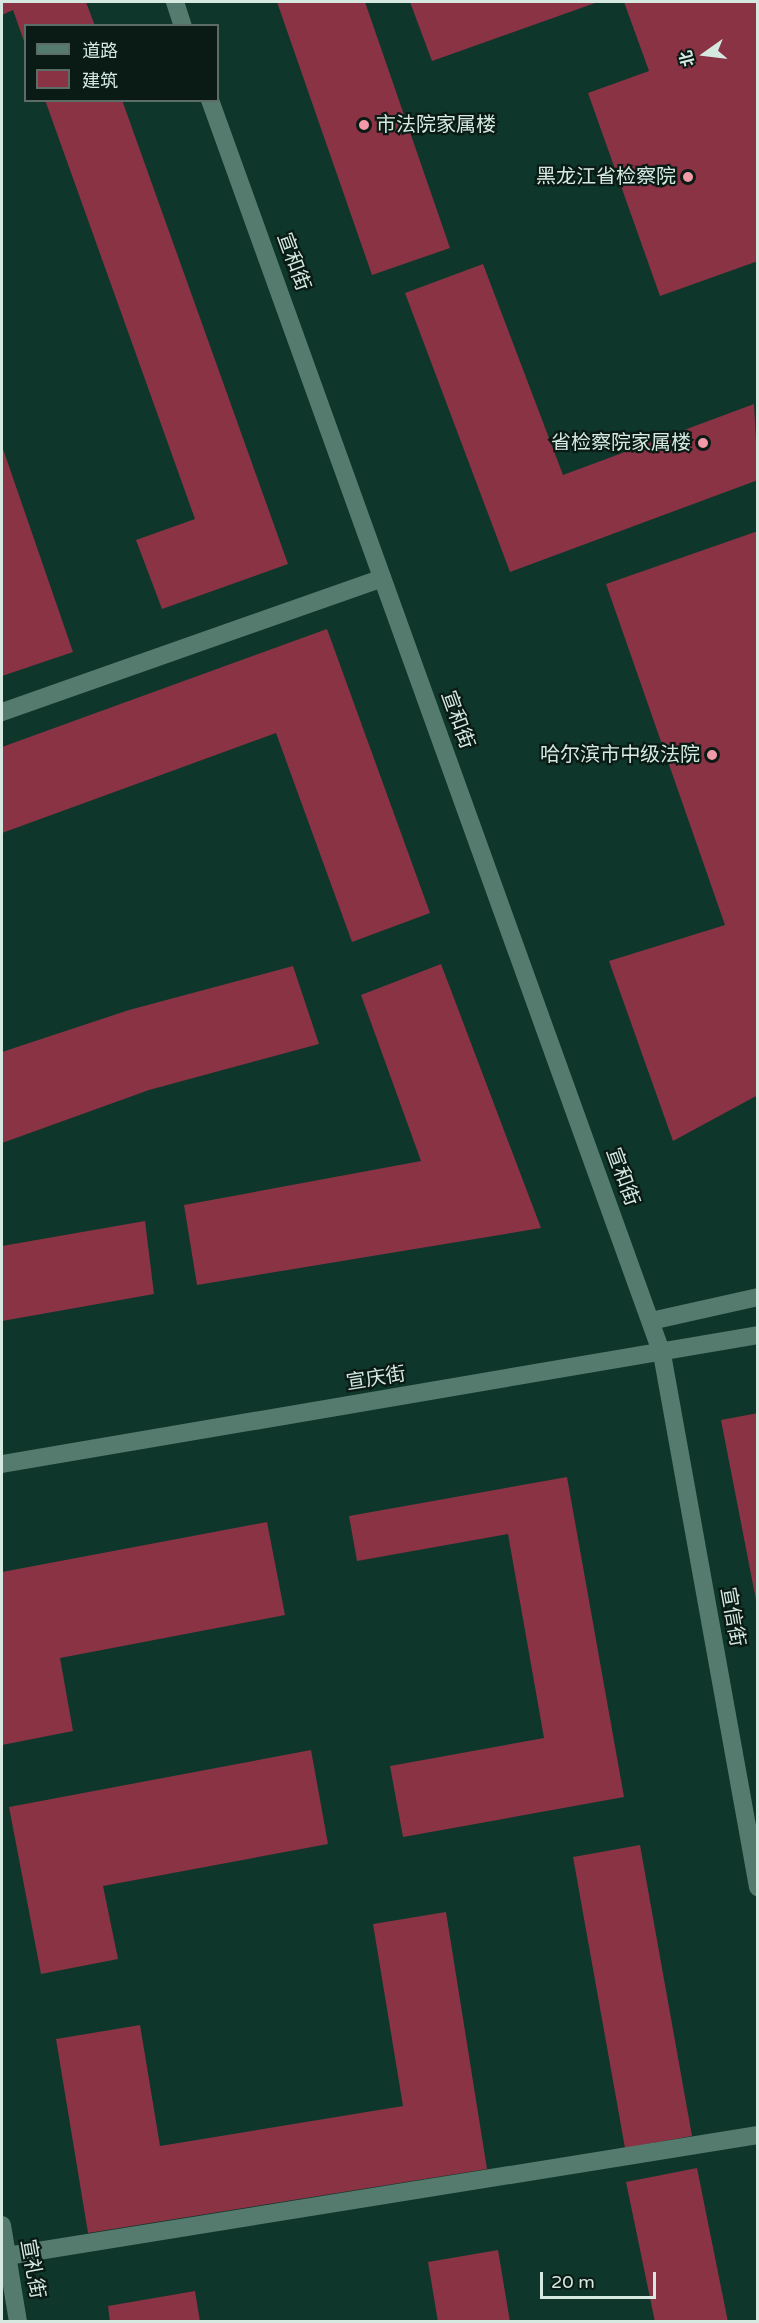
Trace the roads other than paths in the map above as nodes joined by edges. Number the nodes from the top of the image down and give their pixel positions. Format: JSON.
{"nodes":[{"id":1,"x":175,"y":2,"type":"edge"},
{"id":2,"x":182,"y":24,"type":"edge"},
{"id":3,"x":211,"y":102,"type":"edge"},
{"id":4,"x":382,"y":578,"type":"junction"},
{"id":5,"x":2,"y":712,"type":"edge"},
{"id":6,"x":758,"y":1298,"type":"edge"},
{"id":7,"x":651,"y":1321,"type":"junction"},
{"id":8,"x":758,"y":1335,"type":"edge"},
{"id":9,"x":662,"y":1354,"type":"junction"},
{"id":10,"x":2,"y":1464,"type":"edge"},
{"id":11,"x":758,"y":1887,"type":"edge"},
{"id":12,"x":758,"y":2135,"type":"edge"},
{"id":13,"x":2,"y":2225,"type":"edge"},
{"id":14,"x":7,"y":2256,"type":"junction"},
{"id":15,"x":18,"y":2322,"type":"edge"}],
"edges":[{"from":1,"to":2,"type":"street"},
{"from":3,"to":4,"type":"street","name":"宣和街"},
{"from":4,"to":5,"type":"street"},
{"from":4,"to":7,"type":"street","name":"宣和街"},
{"from":6,"to":7,"type":"street"},
{"from":7,"to":9,"type":"street","name":"宣和街"},
{"from":8,"to":9,"type":"street","name":"宣庆街"},
{"from":9,"to":10,"type":"street","name":"宣庆街"},
{"from":9,"to":11,"type":"street","name":"宣信街"},
{"from":12,"to":14,"type":"street"},
{"from":13,"to":14,"type":"street","name":"宣礼街"},
{"from":14,"to":15,"type":"street","name":"宣礼街"}]}
